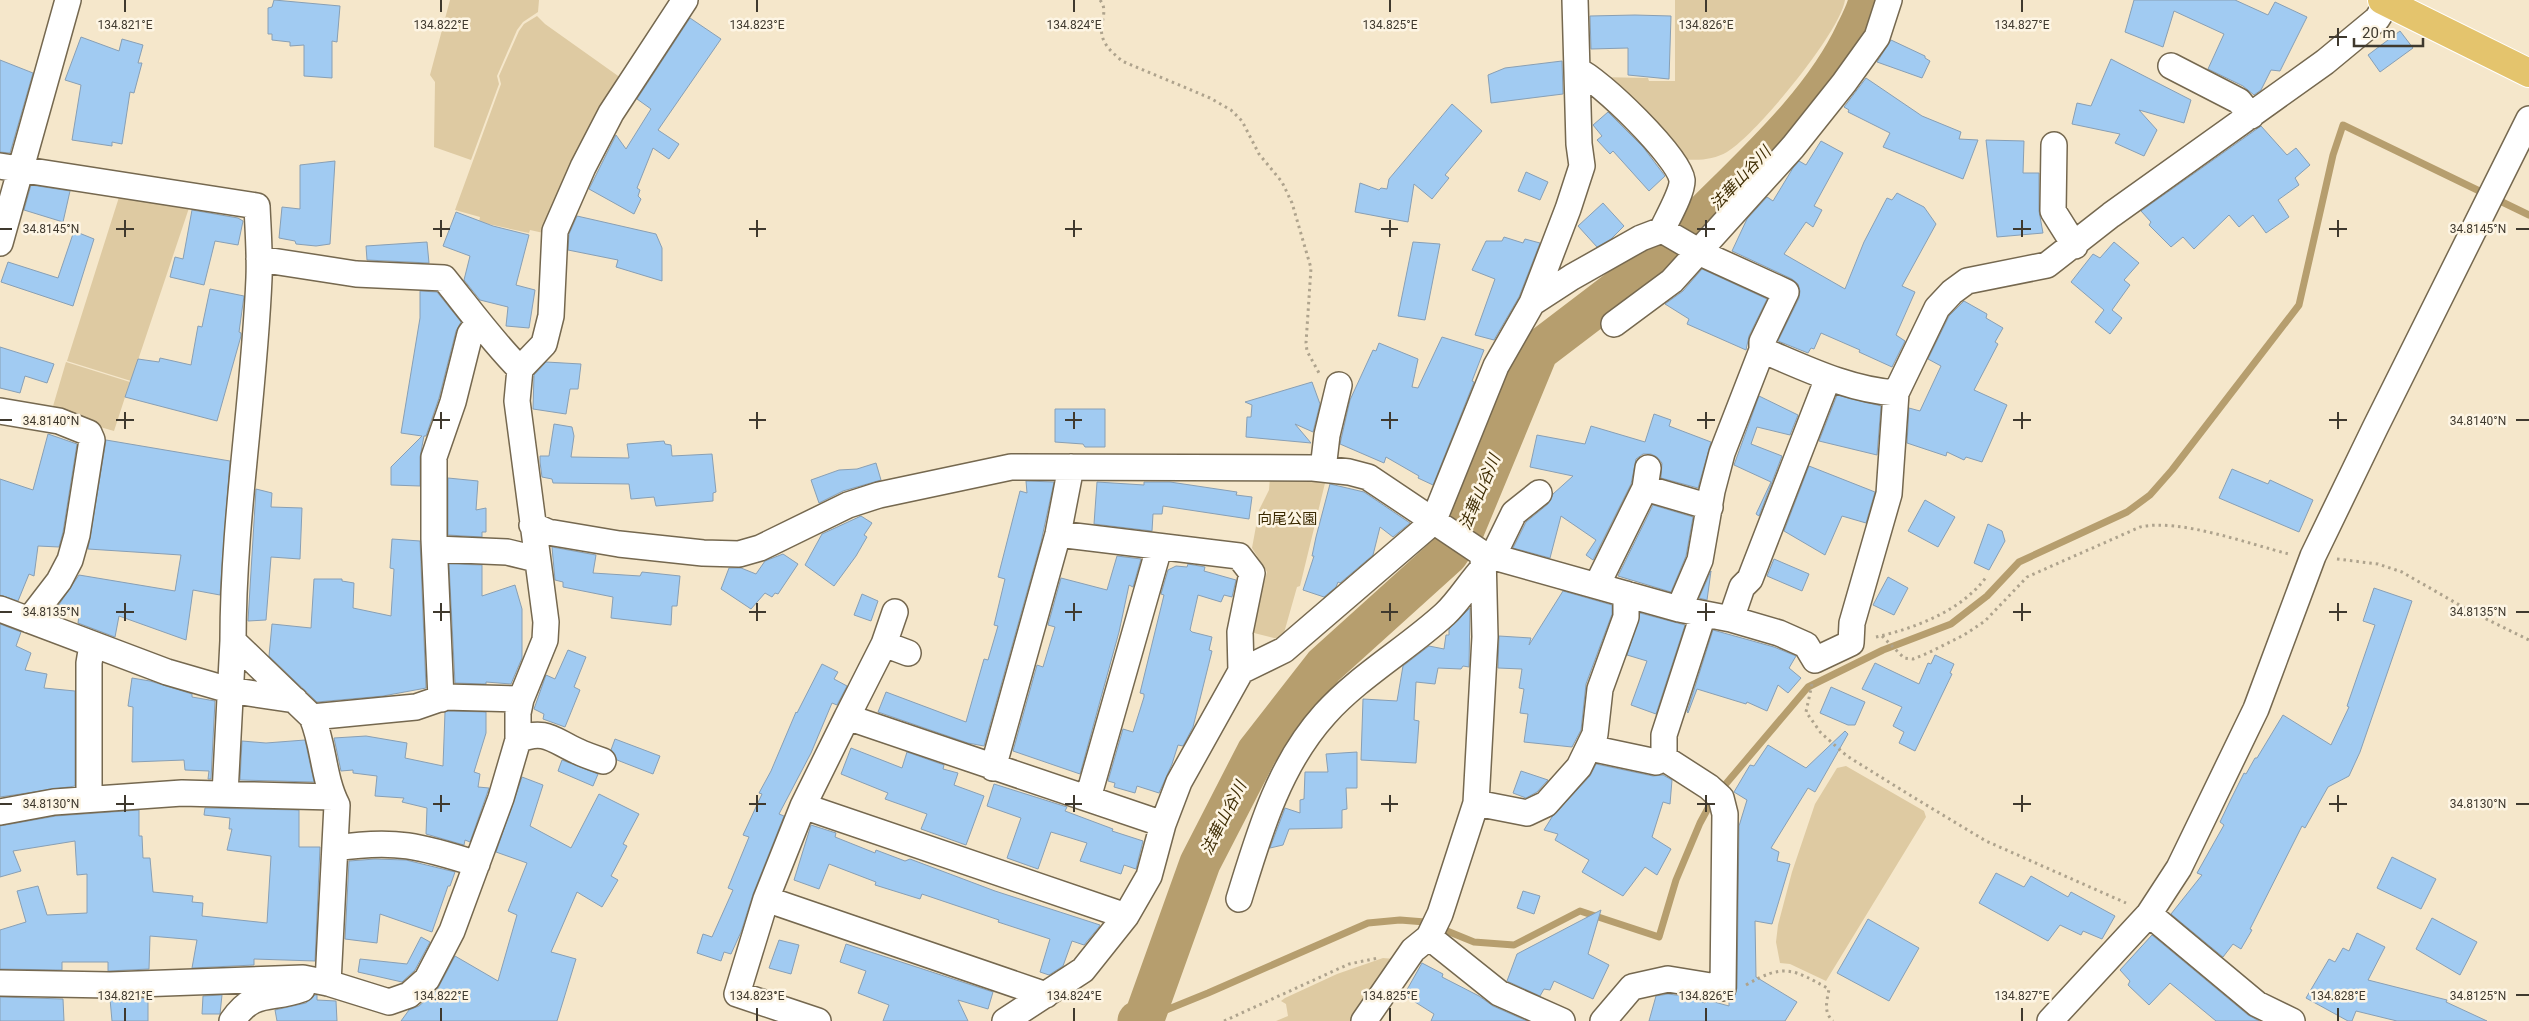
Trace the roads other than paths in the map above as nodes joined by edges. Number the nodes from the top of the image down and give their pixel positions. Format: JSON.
{"nodes":[{"id":1,"x":68,"y":0,"type":"edge"},
{"id":2,"x":685,"y":0,"type":"edge"},
{"id":3,"x":1575,"y":0,"type":"edge"},
{"id":4,"x":1889,"y":0,"type":"edge"},
{"id":5,"x":2385,"y":1,"type":"edge"},
{"id":6,"x":2170,"y":66,"type":"dead end"},
{"id":7,"x":1578,"y":70,"type":"junction"},
{"id":8,"x":2529,"y":73,"type":"edge"},
{"id":9,"x":2251,"y":116,"type":"junction"},
{"id":10,"x":2529,"y":119,"type":"edge"},
{"id":11,"x":2054,"y":146,"type":"dead end"},
{"id":12,"x":10,"y":168,"type":"edge"},
{"id":13,"x":1662,"y":230,"type":"junction"},
{"id":14,"x":0,"y":243,"type":"edge"},
{"id":15,"x":2075,"y":246,"type":"junction"},
{"id":16,"x":1701,"y":250,"type":"junction"},
{"id":17,"x":258,"y":259,"type":"junction"},
{"id":18,"x":1532,"y":303,"type":"junction"},
{"id":19,"x":478,"y":323,"type":"junction"},
{"id":20,"x":1614,"y":324,"type":"dead end"},
{"id":21,"x":1762,"y":350,"type":"junction"},
{"id":22,"x":520,"y":369,"type":"junction"},
{"id":23,"x":1828,"y":378,"type":"junction"},
{"id":24,"x":1338,"y":388,"type":"road end"},
{"id":25,"x":1896,"y":394,"type":"junction"},
{"id":26,"x":0,"y":412,"type":"edge"},
{"id":27,"x":1071,"y":467,"type":"junction"},
{"id":28,"x":1323,"y":469,"type":"junction"},
{"id":29,"x":1539,"y":493,"type":"dead end"},
{"id":30,"x":1710,"y":507,"type":"junction"},
{"id":31,"x":1433,"y":522,"type":"junction"},
{"id":32,"x":532,"y":525,"type":"junction"},
{"id":33,"x":1058,"y":534,"type":"junction"},
{"id":34,"x":1159,"y":548,"type":"junction"},
{"id":35,"x":436,"y":549,"type":"junction"},
{"id":36,"x":1486,"y":559,"type":"junction"},
{"id":37,"x":536,"y":560,"type":"junction"},
{"id":38,"x":1597,"y":585,"type":"junction"},
{"id":39,"x":1626,"y":594,"type":"junction"},
{"id":40,"x":0,"y":609,"type":"edge"},
{"id":41,"x":1679,"y":609,"type":"junction"},
{"id":42,"x":895,"y":612,"type":"dead end"},
{"id":43,"x":1703,"y":615,"type":"junction"},
{"id":44,"x":1731,"y":619,"type":"junction"},
{"id":45,"x":29,"y":620,"type":"junction"},
{"id":46,"x":233,"y":642,"type":"junction"},
{"id":47,"x":884,"y":644,"type":"junction"},
{"id":48,"x":92,"y":645,"type":"junction"},
{"id":49,"x":908,"y":653,"type":"dead end"},
{"id":50,"x":1241,"y":671,"type":"junction"},
{"id":51,"x":230,"y":690,"type":"junction"},
{"id":52,"x":441,"y":699,"type":"junction"},
{"id":53,"x":521,"y":699,"type":"junction"},
{"id":54,"x":303,"y":708,"type":"junction"},
{"id":55,"x":847,"y":717,"type":"junction"},
{"id":56,"x":518,"y":740,"type":"junction"},
{"id":57,"x":1590,"y":748,"type":"junction"},
{"id":58,"x":1664,"y":758,"type":"junction"},
{"id":59,"x":603,"y":761,"type":"dead end"},
{"id":60,"x":993,"y":768,"type":"junction"},
{"id":61,"x":225,"y":794,"type":"junction"},
{"id":62,"x":333,"y":798,"type":"junction"},
{"id":63,"x":1088,"y":798,"type":"junction"},
{"id":64,"x":89,"y":799,"type":"junction"},
{"id":65,"x":1476,"y":803,"type":"junction"},
{"id":66,"x":803,"y":806,"type":"junction"},
{"id":67,"x":0,"y":812,"type":"edge"},
{"id":68,"x":1163,"y":824,"type":"junction"},
{"id":69,"x":336,"y":848,"type":"junction"},
{"id":70,"x":477,"y":864,"type":"junction"},
{"id":71,"x":766,"y":899,"type":"junction"},
{"id":72,"x":1238,"y":899,"type":"dead end"},
{"id":73,"x":2149,"y":914,"type":"junction"},
{"id":74,"x":1126,"y":916,"type":"junction"},
{"id":75,"x":1421,"y":944,"type":"junction"},
{"id":76,"x":322,"y":982,"type":"junction"},
{"id":77,"x":0,"y":983,"type":"edge"},
{"id":78,"x":1046,"y":994,"type":"junction"},
{"id":79,"x":390,"y":1011,"type":"edge"},
{"id":80,"x":813,"y":1020,"type":"edge"},
{"id":81,"x":232,"y":1021,"type":"edge"},
{"id":82,"x":1005,"y":1021,"type":"edge"},
{"id":83,"x":1364,"y":1021,"type":"edge"},
{"id":84,"x":1562,"y":1021,"type":"edge"},
{"id":85,"x":1603,"y":1021,"type":"edge"},
{"id":86,"x":2050,"y":1021,"type":"edge"},
{"id":87,"x":2292,"y":1021,"type":"edge"}],
"edges":[{"from":1,"to":12,"type":"street"},
{"from":2,"to":22,"type":"street"},
{"from":3,"to":7,"type":"street"},
{"from":4,"to":16,"type":"street"},
{"from":5,"to":8,"type":"main road"},
{"from":5,"to":9,"type":"street"},
{"from":6,"to":9,"type":"street"},
{"from":7,"to":13,"type":"street"},
{"from":7,"to":18,"type":"street"},
{"from":9,"to":15,"type":"street"},
{"from":10,"to":73,"type":"street"},
{"from":11,"to":15,"type":"street"},
{"from":12,"to":14,"type":"street"},
{"from":12,"to":17,"type":"street"},
{"from":13,"to":16,"type":"street"},
{"from":13,"to":18,"type":"street"},
{"from":15,"to":25,"type":"street"},
{"from":16,"to":20,"type":"street"},
{"from":16,"to":21,"type":"street"},
{"from":17,"to":19,"type":"street"},
{"from":17,"to":46,"type":"street"},
{"from":18,"to":31,"type":"street"},
{"from":19,"to":22,"type":"street"},
{"from":19,"to":35,"type":"street"},
{"from":21,"to":23,"type":"street"},
{"from":21,"to":30,"type":"street"},
{"from":22,"to":32,"type":"street"},
{"from":23,"to":25,"type":"street"},
{"from":23,"to":44,"type":"street"},
{"from":24,"to":28,"type":"street"},
{"from":25,"to":44,"type":"street"},
{"from":26,"to":45,"type":"street"},
{"from":27,"to":28,"type":"street"},
{"from":27,"to":32,"type":"street"},
{"from":27,"to":33,"type":"street"},
{"from":28,"to":31,"type":"street"},
{"from":29,"to":36,"type":"street"},
{"from":30,"to":38,"type":"street"},
{"from":30,"to":41,"type":"street"},
{"from":31,"to":36,"type":"street"},
{"from":31,"to":50,"type":"street"},
{"from":32,"to":37,"type":"street"},
{"from":33,"to":34,"type":"street"},
{"from":33,"to":60,"type":"street"},
{"from":34,"to":50,"type":"street"},
{"from":34,"to":63,"type":"street"},
{"from":35,"to":37,"type":"street"},
{"from":35,"to":52,"type":"street"},
{"from":36,"to":38,"type":"street"},
{"from":36,"to":65,"type":"street"},
{"from":36,"to":72,"type":"street"},
{"from":37,"to":53,"type":"street"},
{"from":38,"to":39,"type":"street"},
{"from":39,"to":41,"type":"street"},
{"from":39,"to":57,"type":"street"},
{"from":40,"to":45,"type":"street"},
{"from":41,"to":43,"type":"street"},
{"from":42,"to":47,"type":"street"},
{"from":43,"to":44,"type":"street"},
{"from":43,"to":58,"type":"street"},
{"from":45,"to":48,"type":"street"},
{"from":46,"to":51,"type":"street"},
{"from":46,"to":54,"type":"street"},
{"from":47,"to":49,"type":"street"},
{"from":47,"to":55,"type":"street"},
{"from":48,"to":51,"type":"street"},
{"from":48,"to":64,"type":"street"},
{"from":50,"to":68,"type":"street"},
{"from":51,"to":54,"type":"street"},
{"from":51,"to":61,"type":"street"},
{"from":52,"to":53,"type":"street"},
{"from":52,"to":54,"type":"street"},
{"from":53,"to":56,"type":"street"},
{"from":54,"to":62,"type":"street"},
{"from":55,"to":60,"type":"street"},
{"from":55,"to":66,"type":"street"},
{"from":56,"to":59,"type":"street"},
{"from":56,"to":70,"type":"street"},
{"from":57,"to":58,"type":"street"},
{"from":57,"to":65,"type":"street"},
{"from":58,"to":85,"type":"street"},
{"from":60,"to":63,"type":"street"},
{"from":61,"to":62,"type":"street"},
{"from":61,"to":64,"type":"street"},
{"from":62,"to":69,"type":"street"},
{"from":63,"to":68,"type":"street"},
{"from":64,"to":67,"type":"street"},
{"from":65,"to":75,"type":"street"},
{"from":66,"to":71,"type":"street"},
{"from":66,"to":74,"type":"street"},
{"from":68,"to":74,"type":"street"},
{"from":69,"to":70,"type":"street"},
{"from":69,"to":76,"type":"street"},
{"from":70,"to":79,"type":"street"},
{"from":71,"to":78,"type":"street"},
{"from":71,"to":80,"type":"street"},
{"from":73,"to":86,"type":"street"},
{"from":73,"to":87,"type":"street"},
{"from":74,"to":78,"type":"street"},
{"from":75,"to":83,"type":"street"},
{"from":75,"to":84,"type":"street"},
{"from":76,"to":77,"type":"street"},
{"from":76,"to":79,"type":"street"},
{"from":76,"to":81,"type":"street"},
{"from":78,"to":82,"type":"street"}]}
